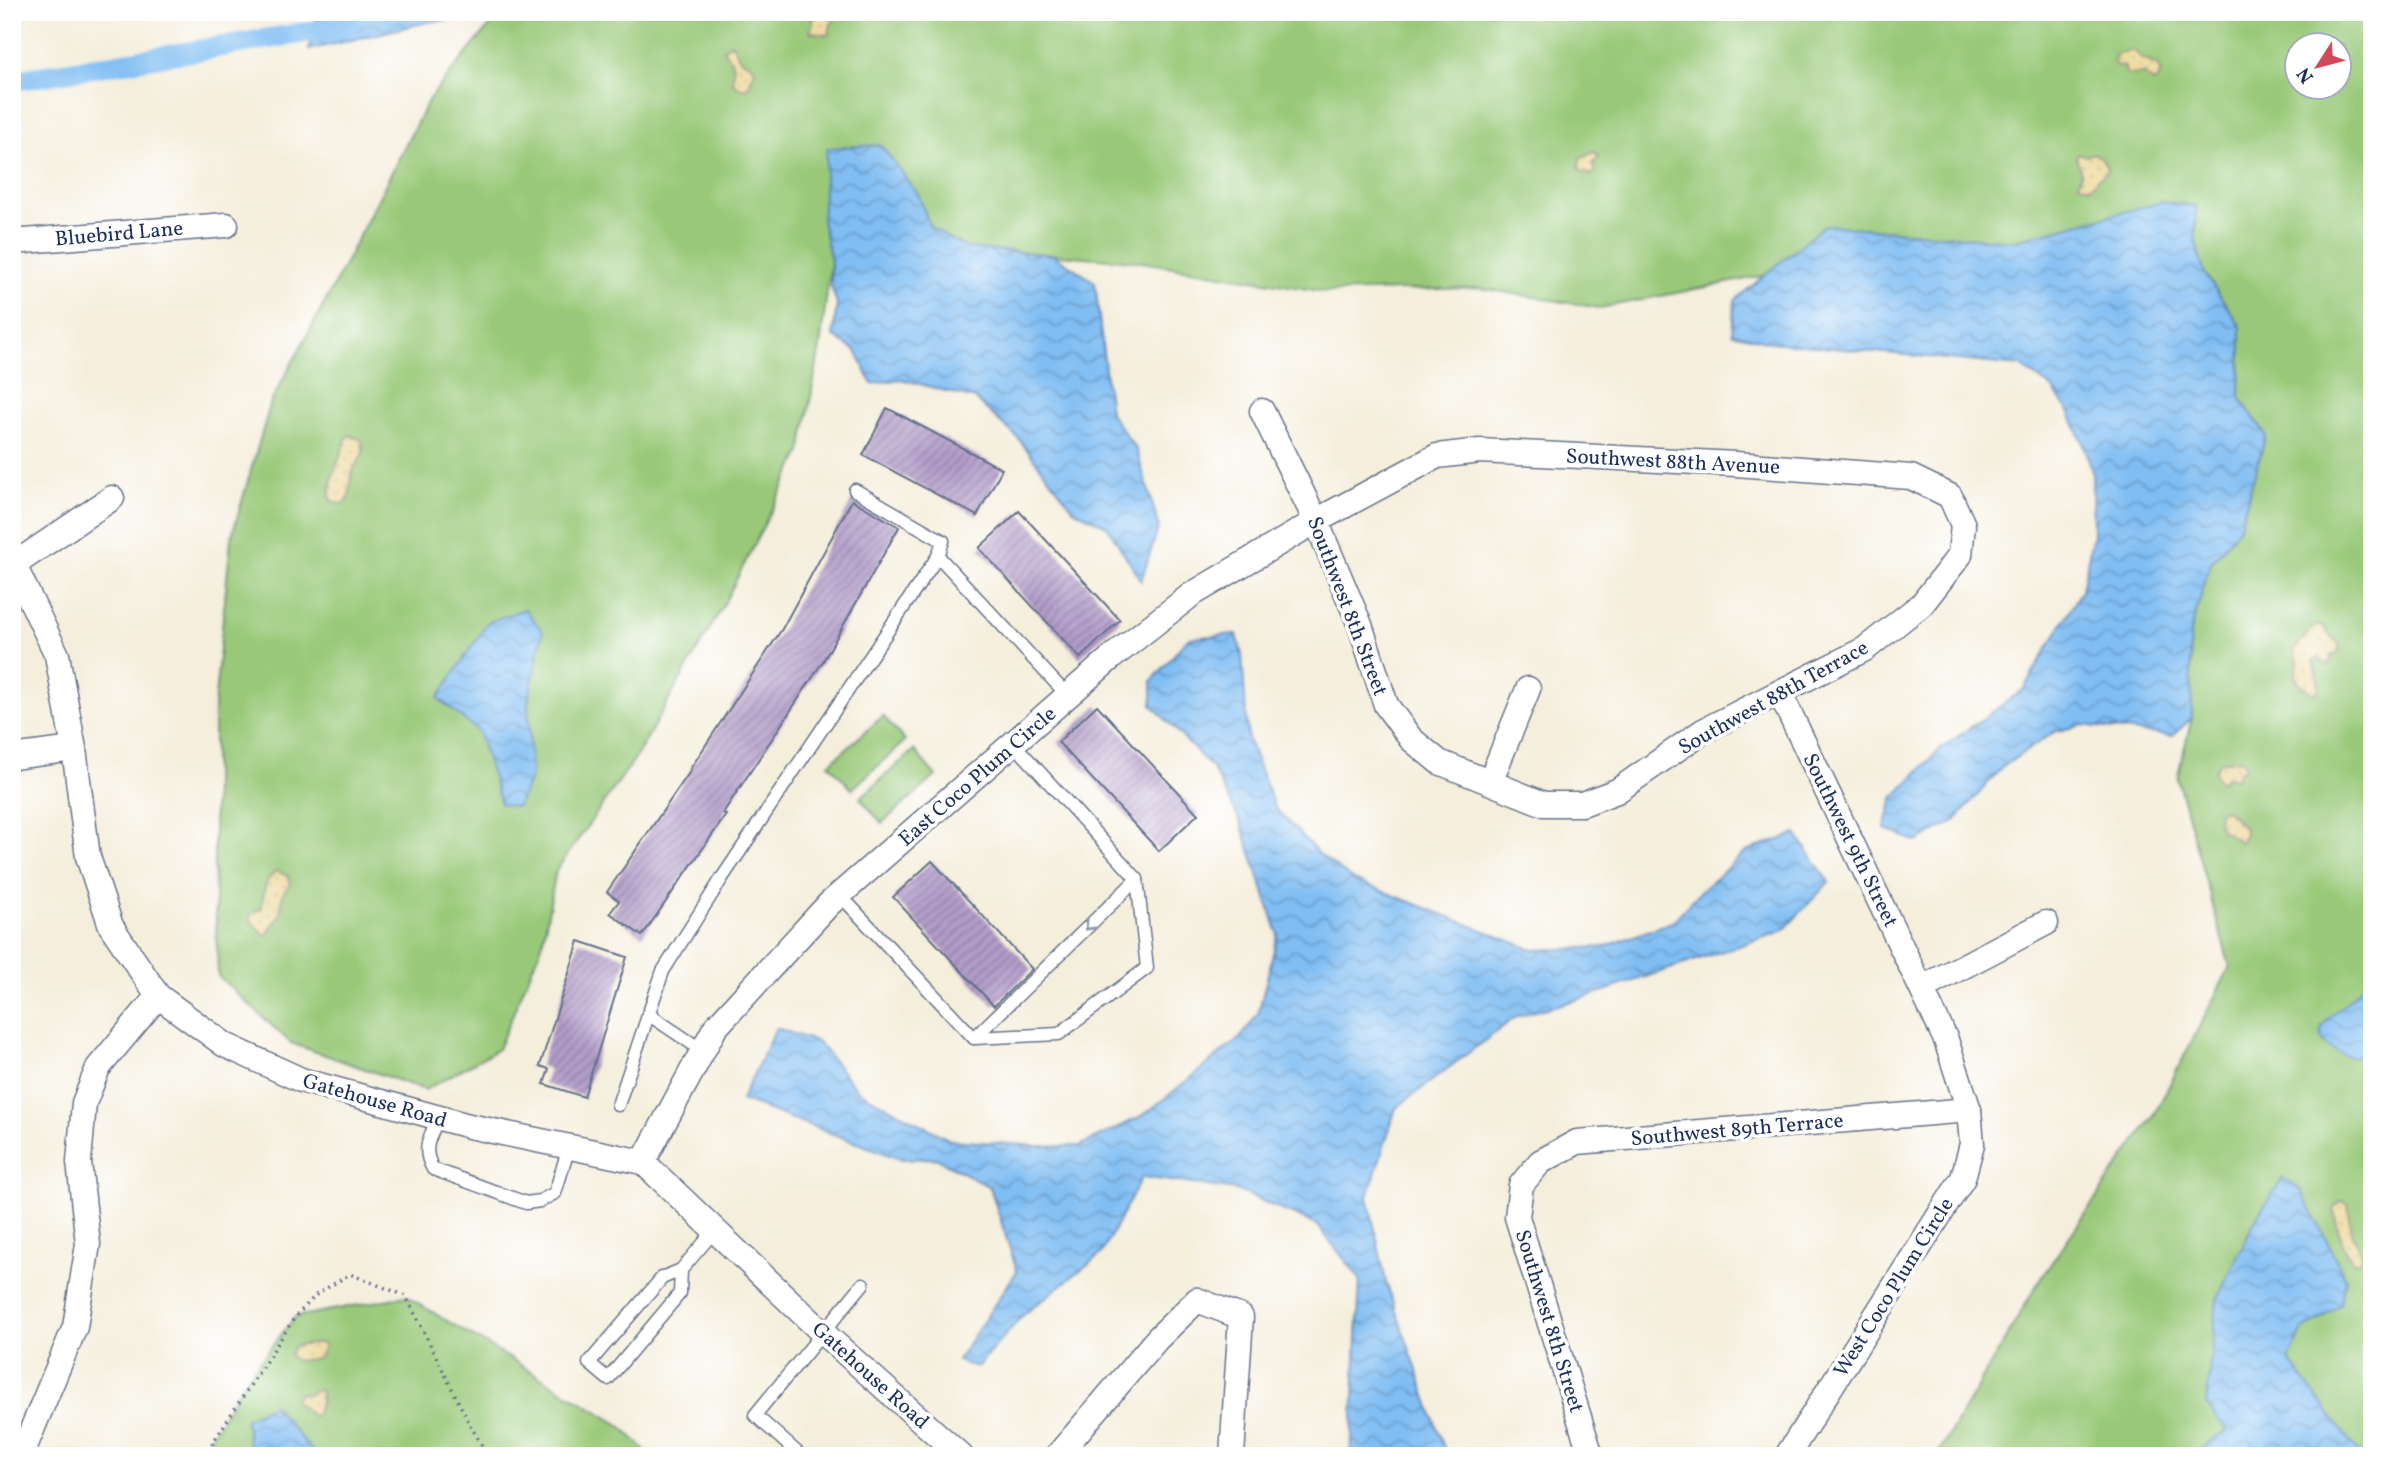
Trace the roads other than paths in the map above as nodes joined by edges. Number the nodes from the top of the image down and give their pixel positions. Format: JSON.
{"nodes":[{"id":1,"x":226,"y":225,"type":"dead end"},
{"id":2,"x":12,"y":242,"type":"edge"},
{"id":3,"x":1262,"y":411,"type":"dead end"},
{"id":4,"x":1396,"y":477,"type":"joint"},
{"id":5,"x":855,"y":490,"type":"dead end"},
{"id":6,"x":1950,"y":495,"type":"joint"},
{"id":7,"x":112,"y":498,"type":"dead end"},
{"id":8,"x":1316,"y":521,"type":"junction"},
{"id":9,"x":938,"y":556,"type":"junction"},
{"id":10,"x":13,"y":563,"type":"edge"},
{"id":11,"x":1528,"y":689,"type":"dead end"},
{"id":12,"x":1780,"y":692,"type":"junction"},
{"id":13,"x":1068,"y":696,"type":"junction"},
{"id":14,"x":1014,"y":744,"type":"junction"},
{"id":15,"x":74,"y":749,"type":"junction"},
{"id":16,"x":12,"y":757,"type":"edge"},
{"id":17,"x":1490,"y":782,"type":"junction"},
{"id":18,"x":1544,"y":804,"type":"joint"},
{"id":19,"x":1137,"y":878,"type":"junction"},
{"id":20,"x":840,"y":895,"type":"junction"},
{"id":21,"x":2046,"y":923,"type":"dead end"},
{"id":22,"x":1922,"y":988,"type":"junction"},
{"id":23,"x":158,"y":996,"type":"junction"},
{"id":24,"x":648,"y":1014,"type":"junction"},
{"id":25,"x":974,"y":1038,"type":"junction"},
{"id":26,"x":703,"y":1051,"type":"junction"},
{"id":27,"x":618,"y":1105,"type":"dead end"},
{"id":28,"x":1969,"y":1110,"type":"junction"},
{"id":29,"x":438,"y":1118,"type":"junction"},
{"id":30,"x":569,"y":1147,"type":"junction"},
{"id":31,"x":643,"y":1162,"type":"junction"},
{"id":32,"x":1521,"y":1185,"type":"joint"},
{"id":33,"x":715,"y":1230,"type":"junction"},
{"id":34,"x":681,"y":1270,"type":"junction"},
{"id":35,"x":863,"y":1284,"type":"dead end"},
{"id":36,"x":822,"y":1332,"type":"junction"},
{"id":37,"x":21,"y":1456,"type":"edge"},
{"id":38,"x":801,"y":1456,"type":"edge"},
{"id":39,"x":961,"y":1456,"type":"edge"},
{"id":40,"x":1057,"y":1456,"type":"edge"},
{"id":41,"x":1232,"y":1456,"type":"edge"},
{"id":42,"x":1591,"y":1456,"type":"edge"},
{"id":43,"x":1787,"y":1456,"type":"edge"}],
"edges":[{"from":1,"to":2,"type":"street","name":"Bluebird Lane"},
{"from":3,"to":8,"type":"street","name":"Southwest 8th Street"},
{"from":4,"to":6,"type":"street","name":"Southwest 88th Avenue"},
{"from":4,"to":8,"type":"street","name":"East Coco Plum Circle"},
{"from":5,"to":9,"type":"lane"},
{"from":6,"to":12,"type":"street","name":"Southwest 88th Terrace"},
{"from":7,"to":10,"type":"street"},
{"from":8,"to":13,"type":"street","name":"East Coco Plum Circle"},
{"from":8,"to":17,"type":"street","name":"Southwest 8th Street"},
{"from":9,"to":13,"type":"lane"},
{"from":9,"to":24,"type":"lane"},
{"from":10,"to":15,"type":"street","name":"Gatehouse Road"},
{"from":11,"to":17,"type":"street"},
{"from":12,"to":18,"type":"street","name":"Southwest 88th Terrace"},
{"from":12,"to":22,"type":"street","name":"Southwest 9th Street"},
{"from":13,"to":14,"type":"street","name":"East Coco Plum Circle"},
{"from":14,"to":19,"type":"lane"},
{"from":14,"to":20,"type":"street","name":"East Coco Plum Circle"},
{"from":15,"to":16,"type":"street"},
{"from":15,"to":23,"type":"street","name":"Gatehouse Road"},
{"from":17,"to":18,"type":"street","name":"Southwest 8th Street"},
{"from":19,"to":25,"type":"lane","one_way":true},
{"from":19,"to":25,"type":"lane"},
{"from":20,"to":25,"type":"lane"},
{"from":20,"to":26,"type":"street","name":"East Coco Plum Circle"},
{"from":21,"to":22,"type":"street"},
{"from":22,"to":28,"type":"street","name":"Southwest 9th Street"},
{"from":23,"to":29,"type":"street","name":"Gatehouse Road"},
{"from":23,"to":37,"type":"street"},
{"from":24,"to":26,"type":"lane"},
{"from":24,"to":27,"type":"lane"},
{"from":26,"to":31,"type":"street","name":"East Coco Plum Circle"},
{"from":28,"to":32,"type":"street","name":"Southwest 89th Terrace"},
{"from":28,"to":43,"type":"street","name":"West Coco Plum Circle"},
{"from":29,"to":30,"type":"street","name":"Gatehouse Road"},
{"from":29,"to":30,"type":"lane"},
{"from":30,"to":31,"type":"street","name":"Gatehouse Road"},
{"from":31,"to":33,"type":"street","name":"Gatehouse Road"},
{"from":32,"to":42,"type":"street","name":"Southwest 8th Street"},
{"from":33,"to":34,"type":"lane"},
{"from":33,"to":36,"type":"street","name":"Gatehouse Road"},
{"from":34,"to":34,"type":"lane"},
{"from":35,"to":36,"type":"lane"},
{"from":36,"to":38,"type":"lane"},
{"from":36,"to":39,"type":"street","name":"Gatehouse Road"},
{"from":40,"to":41,"type":"street"}]}
